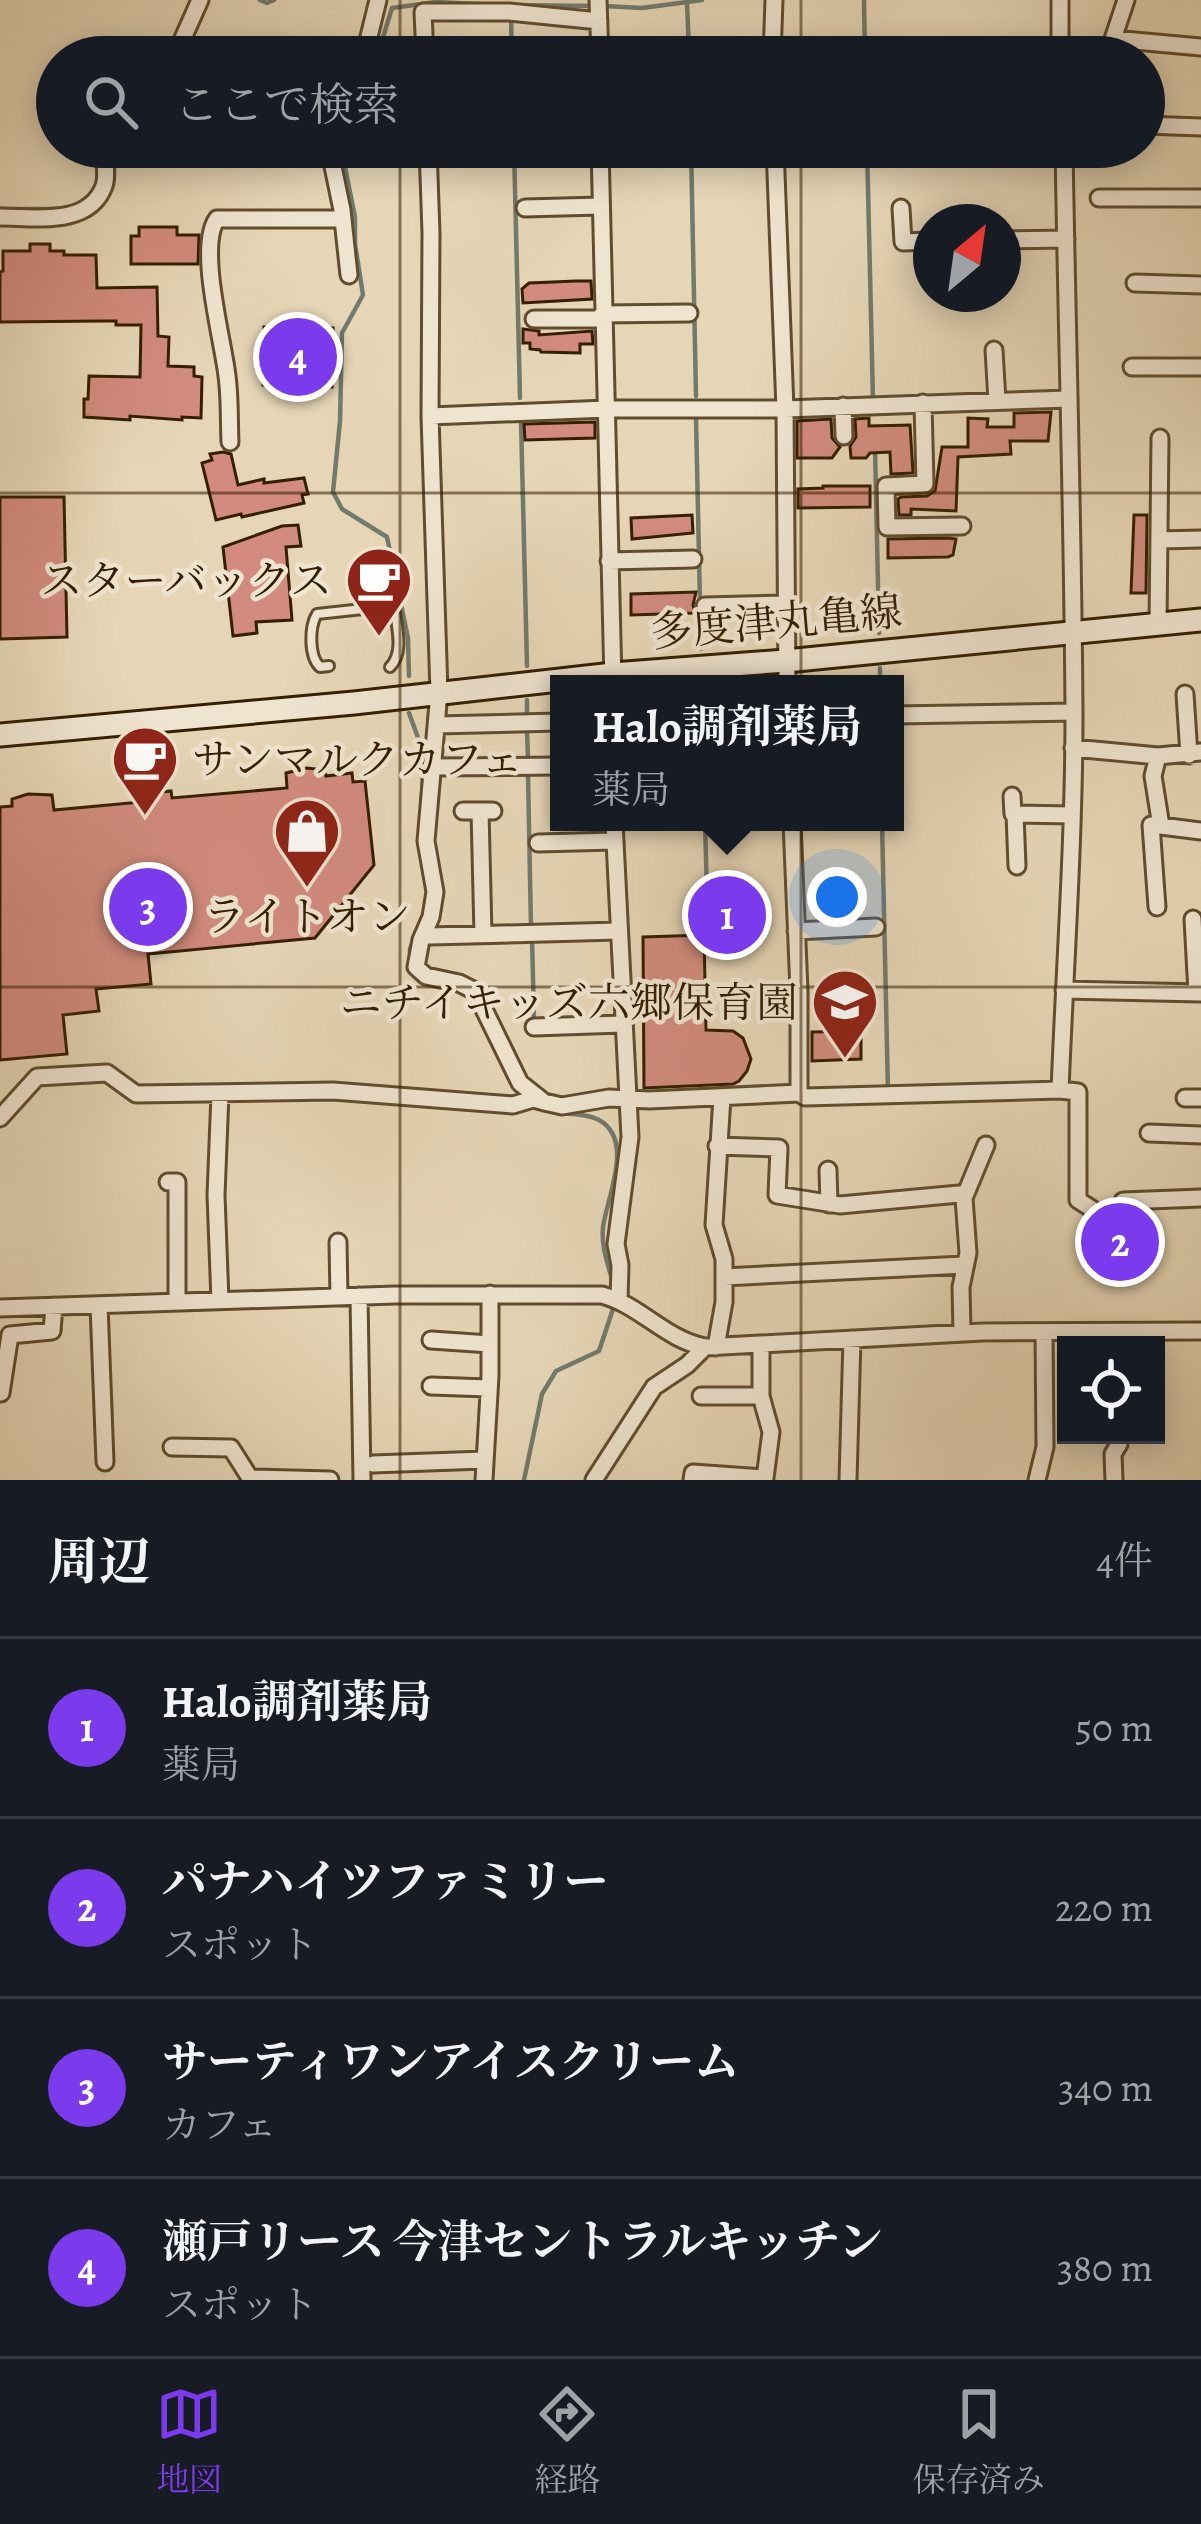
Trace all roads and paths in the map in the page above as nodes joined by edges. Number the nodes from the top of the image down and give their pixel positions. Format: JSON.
{"nodes":[{"id":1,"x":200,"y":0,"type":"edge"},
{"id":2,"x":378,"y":0,"type":"edge"},
{"id":3,"x":774,"y":0,"type":"edge"},
{"id":4,"x":1060,"y":0,"type":"edge"},
{"id":5,"x":1126,"y":0,"type":"edge"},
{"id":6,"x":599,"y":9,"type":"edge"},
{"id":7,"x":184,"y":36,"type":"edge"},
{"id":8,"x":369,"y":36,"type":"edge"},
{"id":9,"x":424,"y":36,"type":"edge"},
{"id":10,"x":773,"y":36,"type":"edge"},
{"id":11,"x":1060,"y":36,"type":"edge"},
{"id":12,"x":1115,"y":36,"type":"edge"},
{"id":13,"x":1165,"y":44,"type":"edge"},
{"id":14,"x":1201,"y":47,"type":"edge"},
{"id":15,"x":1165,"y":126,"type":"edge"},
{"id":16,"x":1201,"y":127,"type":"edge"},
{"id":17,"x":105,"y":168,"type":"edge"},
{"id":18,"x":333,"y":168,"type":"edge"},
{"id":19,"x":429,"y":168,"type":"edge"},
{"id":20,"x":600,"y":168,"type":"edge"},
{"id":21,"x":776,"y":168,"type":"edge"},
{"id":22,"x":1064,"y":168,"type":"edge"},
{"id":23,"x":1099,"y":198,"type":"dead end"},
{"id":24,"x":1201,"y":198,"type":"edge"},
{"id":25,"x":600,"y":206,"type":"junction"},
{"id":26,"x":524,"y":208,"type":"dead end"},
{"id":27,"x":901,"y":208,"type":"dead end"},
{"id":28,"x":0,"y":217,"type":"edge"},
{"id":29,"x":342,"y":219,"type":"junction"},
{"id":30,"x":1066,"y":239,"type":"junction"},
{"id":31,"x":1021,"y":240,"type":"edge"},
{"id":32,"x":913,"y":242,"type":"edge"},
{"id":33,"x":349,"y":275,"type":"dead end"},
{"id":34,"x":1135,"y":283,"type":"dead end"},
{"id":35,"x":1201,"y":285,"type":"edge"},
{"id":36,"x":689,"y":313,"type":"dead end"},
{"id":37,"x":602,"y":316,"type":"junction"},
{"id":38,"x":533,"y":319,"type":"dead end"},
{"id":39,"x":994,"y":350,"type":"dead end"},
{"id":40,"x":1132,"y":367,"type":"dead end"},
{"id":41,"x":1201,"y":367,"type":"edge"},
{"id":42,"x":1069,"y":399,"type":"junction"},
{"id":43,"x":997,"y":401,"type":"junction"},
{"id":44,"x":922,"y":403,"type":"junction"},
{"id":45,"x":843,"y":406,"type":"junction"},
{"id":46,"x":785,"y":409,"type":"junction"},
{"id":47,"x":608,"y":410,"type":"junction"},
{"id":48,"x":430,"y":416,"type":"junction"},
{"id":49,"x":844,"y":436,"type":"dead end"},
{"id":50,"x":1160,"y":438,"type":"dead end"},
{"id":51,"x":230,"y":442,"type":"dead end"},
{"id":52,"x":962,"y":526,"type":"dead end"},
{"id":53,"x":1201,"y":539,"type":"edge"},
{"id":54,"x":1159,"y":540,"type":"junction"},
{"id":55,"x":693,"y":560,"type":"dead end"},
{"id":56,"x":609,"y":561,"type":"junction"},
{"id":57,"x":787,"y":604,"type":"junction"},
{"id":58,"x":705,"y":606,"type":"dead end"},
{"id":59,"x":1201,"y":620,"type":"edge"},
{"id":60,"x":1158,"y":624,"type":"junction"},
{"id":61,"x":1072,"y":633,"type":"junction"},
{"id":62,"x":786,"y":661,"type":"junction"},
{"id":63,"x":329,"y":666,"type":"dead end"},
{"id":64,"x":390,"y":667,"type":"dead end"},
{"id":65,"x":613,"y":675,"type":"edge"},
{"id":66,"x":651,"y":675,"type":"edge"},
{"id":67,"x":787,"y":675,"type":"edge"},
{"id":68,"x":550,"y":684,"type":"edge"},
{"id":69,"x":439,"y":692,"type":"junction"},
{"id":70,"x":1185,"y":694,"type":"dead end"},
{"id":71,"x":1074,"y":712,"type":"junction"},
{"id":72,"x":904,"y":716,"type":"edge"},
{"id":73,"x":550,"y":722,"type":"edge"},
{"id":74,"x":437,"y":725,"type":"junction"},
{"id":75,"x":0,"y":735,"type":"edge"},
{"id":76,"x":1073,"y":748,"type":"junction"},
{"id":77,"x":1195,"y":753,"type":"edge"},
{"id":78,"x":1158,"y":756,"type":"junction"},
{"id":79,"x":550,"y":766,"type":"edge"},
{"id":80,"x":433,"y":767,"type":"junction"},
{"id":81,"x":1012,"y":796,"type":"dead end"},
{"id":82,"x":479,"y":811,"type":"dead end"},
{"id":83,"x":1015,"y":814,"type":"junction"},
{"id":84,"x":1072,"y":815,"type":"junction"},
{"id":85,"x":1161,"y":826,"type":"junction"},
{"id":86,"x":614,"y":831,"type":"edge"},
{"id":87,"x":792,"y":831,"type":"edge"},
{"id":88,"x":1201,"y":831,"type":"edge"},
{"id":89,"x":614,"y":841,"type":"junction"},
{"id":90,"x":538,"y":843,"type":"dead end"},
{"id":91,"x":1017,"y":866,"type":"dead end"},
{"id":92,"x":1157,"y":907,"type":"dead end"},
{"id":93,"x":1196,"y":926,"type":"edge"},
{"id":94,"x":876,"y":927,"type":"dead end"},
{"id":95,"x":618,"y":931,"type":"junction"},
{"id":96,"x":796,"y":931,"type":"junction"},
{"id":97,"x":483,"y":935,"type":"junction"},
{"id":98,"x":430,"y":936,"type":"dead end"},
{"id":99,"x":1064,"y":990,"type":"junction"},
{"id":100,"x":1199,"y":993,"type":"edge"},
{"id":101,"x":622,"y":1024,"type":"junction"},
{"id":102,"x":533,"y":1027,"type":"dead end"},
{"id":103,"x":1060,"y":1090,"type":"junction"},
{"id":104,"x":220,"y":1094,"type":"junction"},
{"id":105,"x":799,"y":1094,"type":"junction"},
{"id":106,"x":722,"y":1096,"type":"junction"},
{"id":107,"x":626,"y":1100,"type":"junction"},
{"id":108,"x":538,"y":1101,"type":"junction"},
{"id":109,"x":0,"y":1118,"type":"edge"},
{"id":110,"x":1149,"y":1133,"type":"dead end"},
{"id":111,"x":1201,"y":1135,"type":"edge"},
{"id":112,"x":986,"y":1144,"type":"dead end"},
{"id":113,"x":717,"y":1146,"type":"junction"},
{"id":114,"x":828,"y":1170,"type":"dead end"},
{"id":115,"x":169,"y":1181,"type":"dead end"},
{"id":116,"x":964,"y":1198,"type":"junction"},
{"id":117,"x":1201,"y":1198,"type":"edge"},
{"id":118,"x":1123,"y":1201,"type":"dead end"},
{"id":119,"x":829,"y":1204,"type":"junction"},
{"id":120,"x":1092,"y":1209,"type":"dead end"},
{"id":121,"x":338,"y":1242,"type":"dead end"},
{"id":122,"x":964,"y":1265,"type":"junction"},
{"id":123,"x":724,"y":1277,"type":"junction"},
{"id":124,"x":490,"y":1294,"type":"junction"},
{"id":125,"x":359,"y":1296,"type":"junction"},
{"id":126,"x":338,"y":1297,"type":"junction"},
{"id":127,"x":220,"y":1300,"type":"junction"},
{"id":128,"x":619,"y":1301,"type":"junction"},
{"id":129,"x":178,"y":1302,"type":"junction"},
{"id":130,"x":99,"y":1305,"type":"junction"},
{"id":131,"x":54,"y":1306,"type":"junction"},
{"id":132,"x":0,"y":1308,"type":"edge"},
{"id":133,"x":1201,"y":1331,"type":"edge"},
{"id":134,"x":1044,"y":1332,"type":"junction"},
{"id":135,"x":962,"y":1334,"type":"junction"},
{"id":136,"x":1082,"y":1336,"type":"edge"},
{"id":137,"x":1130,"y":1336,"type":"edge"},
{"id":138,"x":852,"y":1339,"type":"junction"},
{"id":139,"x":431,"y":1340,"type":"dead end"},
{"id":140,"x":490,"y":1344,"type":"junction"},
{"id":141,"x":761,"y":1345,"type":"junction"},
{"id":142,"x":711,"y":1347,"type":"junction"},
{"id":143,"x":431,"y":1386,"type":"dead end"},
{"id":144,"x":488,"y":1388,"type":"junction"},
{"id":145,"x":2,"y":1393,"type":"edge"},
{"id":146,"x":701,"y":1396,"type":"dead end"},
{"id":147,"x":760,"y":1396,"type":"junction"},
{"id":148,"x":1119,"y":1444,"type":"edge"},
{"id":149,"x":172,"y":1447,"type":"dead end"},
{"id":150,"x":484,"y":1460,"type":"junction"},
{"id":151,"x":105,"y":1462,"type":"dead end"},
{"id":152,"x":373,"y":1464,"type":"dead end"},
{"id":153,"x":330,"y":1480,"type":"edge"},
{"id":154,"x":362,"y":1480,"type":"edge"},
{"id":155,"x":484,"y":1480,"type":"edge"},
{"id":156,"x":594,"y":1480,"type":"edge"},
{"id":157,"x":692,"y":1480,"type":"edge"},
{"id":158,"x":848,"y":1480,"type":"edge"},
{"id":159,"x":1037,"y":1480,"type":"edge"},
{"id":160,"x":1114,"y":1480,"type":"edge"}],
"edges":[{"from":1,"to":7,"type":"street"},
{"from":2,"to":8,"type":"street"},
{"from":3,"to":10,"type":"street"},
{"from":4,"to":11,"type":"street"},
{"from":5,"to":12,"type":"street"},
{"from":6,"to":9,"type":"street"},
{"from":13,"to":14,"type":"street"},
{"from":15,"to":16,"type":"street"},
{"from":17,"to":28,"type":"street"},
{"from":18,"to":29,"type":"street"},
{"from":19,"to":48,"type":"street"},
{"from":20,"to":25,"type":"street"},
{"from":21,"to":46,"type":"street"},
{"from":22,"to":30,"type":"street"},
{"from":23,"to":24,"type":"street"},
{"from":25,"to":26,"type":"street"},
{"from":25,"to":37,"type":"street"},
{"from":27,"to":32,"type":"street"},
{"from":29,"to":33,"type":"street"},
{"from":29,"to":51,"type":"street"},
{"from":30,"to":31,"type":"street"},
{"from":30,"to":42,"type":"street"},
{"from":34,"to":35,"type":"street"},
{"from":36,"to":37,"type":"street"},
{"from":37,"to":38,"type":"street"},
{"from":37,"to":47,"type":"street"},
{"from":39,"to":43,"type":"street"},
{"from":40,"to":41,"type":"street"},
{"from":42,"to":43,"type":"street"},
{"from":42,"to":61,"type":"street"},
{"from":43,"to":44,"type":"street"},
{"from":44,"to":45,"type":"street"},
{"from":44,"to":52,"type":"street"},
{"from":45,"to":46,"type":"street"},
{"from":45,"to":49,"type":"street"},
{"from":46,"to":47,"type":"street"},
{"from":46,"to":57,"type":"street"},
{"from":47,"to":48,"type":"street"},
{"from":47,"to":56,"type":"street"},
{"from":48,"to":69,"type":"street"},
{"from":50,"to":54,"type":"street"},
{"from":53,"to":54,"type":"street"},
{"from":54,"to":60,"type":"street"},
{"from":55,"to":56,"type":"street"},
{"from":56,"to":65,"type":"street"},
{"from":57,"to":58,"type":"street"},
{"from":57,"to":62,"type":"street"},
{"from":59,"to":60,"type":"main road","name":"多度津丸亀線"},
{"from":60,"to":61,"type":"main road","name":"多度津丸亀線"},
{"from":61,"to":62,"type":"main road","name":"多度津丸亀線"},
{"from":61,"to":71,"type":"street"},
{"from":62,"to":66,"type":"main road","name":"多度津丸亀線"},
{"from":62,"to":67,"type":"street"},
{"from":63,"to":64,"type":"lane"},
{"from":68,"to":69,"type":"main road","name":"多度津丸亀線"},
{"from":69,"to":74,"type":"street"},
{"from":69,"to":75,"type":"main road","name":"多度津丸亀線"},
{"from":70,"to":77,"type":"street"},
{"from":71,"to":72,"type":"street"},
{"from":71,"to":76,"type":"street"},
{"from":73,"to":74,"type":"street"},
{"from":74,"to":80,"type":"street"},
{"from":76,"to":78,"type":"street"},
{"from":76,"to":84,"type":"street"},
{"from":77,"to":78,"type":"street"},
{"from":78,"to":85,"type":"street"},
{"from":79,"to":80,"type":"street"},
{"from":80,"to":108,"type":"street"},
{"from":81,"to":83,"type":"street"},
{"from":82,"to":97,"type":"street"},
{"from":83,"to":84,"type":"street"},
{"from":83,"to":91,"type":"street"},
{"from":84,"to":99,"type":"street"},
{"from":85,"to":88,"type":"street"},
{"from":85,"to":92,"type":"street"},
{"from":86,"to":89,"type":"street"},
{"from":87,"to":96,"type":"street"},
{"from":89,"to":90,"type":"street"},
{"from":89,"to":95,"type":"street"},
{"from":93,"to":100,"type":"street"},
{"from":94,"to":96,"type":"street"},
{"from":95,"to":97,"type":"street"},
{"from":95,"to":101,"type":"street"},
{"from":96,"to":105,"type":"street"},
{"from":97,"to":98,"type":"street"},
{"from":99,"to":100,"type":"street"},
{"from":99,"to":103,"type":"street"},
{"from":101,"to":102,"type":"street"},
{"from":101,"to":107,"type":"street"},
{"from":103,"to":105,"type":"street"},
{"from":103,"to":120,"type":"street"},
{"from":104,"to":108,"type":"street"},
{"from":104,"to":109,"type":"street"},
{"from":104,"to":127,"type":"street"},
{"from":105,"to":106,"type":"street"},
{"from":106,"to":107,"type":"street"},
{"from":106,"to":113,"type":"street"},
{"from":107,"to":108,"type":"street"},
{"from":107,"to":128,"type":"street"},
{"from":110,"to":111,"type":"street"},
{"from":112,"to":116,"type":"street"},
{"from":113,"to":119,"type":"street"},
{"from":113,"to":123,"type":"street"},
{"from":114,"to":119,"type":"street"},
{"from":115,"to":129,"type":"street"},
{"from":116,"to":119,"type":"street"},
{"from":116,"to":122,"type":"street"},
{"from":117,"to":118,"type":"street"},
{"from":121,"to":126,"type":"street"},
{"from":122,"to":123,"type":"street"},
{"from":122,"to":135,"type":"street"},
{"from":123,"to":142,"type":"street"},
{"from":124,"to":125,"type":"street"},
{"from":124,"to":128,"type":"street"},
{"from":124,"to":140,"type":"street"},
{"from":125,"to":126,"type":"street"},
{"from":125,"to":154,"type":"street"},
{"from":126,"to":127,"type":"street"},
{"from":127,"to":129,"type":"street"},
{"from":128,"to":142,"type":"street"},
{"from":129,"to":130,"type":"street"},
{"from":130,"to":131,"type":"street"},
{"from":130,"to":151,"type":"street"},
{"from":131,"to":132,"type":"street"},
{"from":131,"to":145,"type":"street"},
{"from":133,"to":137,"type":"street"},
{"from":134,"to":135,"type":"street"},
{"from":134,"to":136,"type":"street"},
{"from":134,"to":159,"type":"street"},
{"from":135,"to":138,"type":"street"},
{"from":138,"to":141,"type":"street"},
{"from":138,"to":158,"type":"street"},
{"from":139,"to":140,"type":"street"},
{"from":140,"to":144,"type":"street"},
{"from":141,"to":142,"type":"street"},
{"from":141,"to":147,"type":"street"},
{"from":142,"to":156,"type":"street"},
{"from":143,"to":144,"type":"street"},
{"from":144,"to":150,"type":"street"},
{"from":146,"to":147,"type":"street"},
{"from":147,"to":157,"type":"street"},
{"from":148,"to":160,"type":"street"},
{"from":149,"to":153,"type":"street"},
{"from":150,"to":152,"type":"street"},
{"from":150,"to":155,"type":"street"}]}
